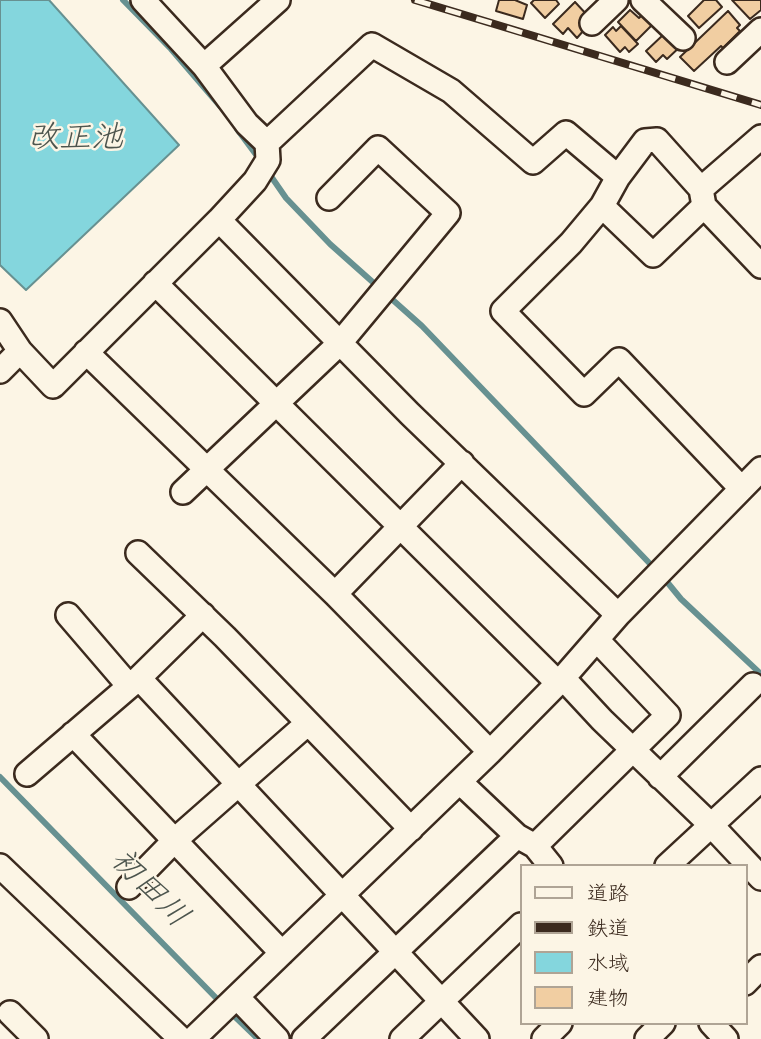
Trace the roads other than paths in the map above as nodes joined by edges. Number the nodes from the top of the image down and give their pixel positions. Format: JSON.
{"nodes":[{"id":1,"x":143,"y":0,"type":"edge"},
{"id":2,"x":278,"y":0,"type":"edge"},
{"id":3,"x":615,"y":0,"type":"edge"},
{"id":4,"x":643,"y":0,"type":"edge"},
{"id":5,"x":592,"y":23,"type":"dead end"},
{"id":6,"x":761,"y":30,"type":"edge"},
{"id":7,"x":683,"y":38,"type":"dead end"},
{"id":8,"x":727,"y":62,"type":"dead end"},
{"id":9,"x":204,"y":66,"type":"junction"},
{"id":10,"x":761,"y":137,"type":"edge"},
{"id":11,"x":267,"y":151,"type":"junction"},
{"id":12,"x":618,"y":177,"type":"junction"},
{"id":13,"x":702,"y":197,"type":"junction"},
{"id":14,"x":328,"y":198,"type":"dead end"},
{"id":15,"x":602,"y":206,"type":"junction"},
{"id":16,"x":219,"y":220,"type":"junction"},
{"id":17,"x":761,"y":266,"type":"edge"},
{"id":18,"x":155,"y":284,"type":"junction"},
{"id":19,"x":0,"y":321,"type":"edge"},
{"id":20,"x":340,"y":343,"type":"junction"},
{"id":21,"x":20,"y":351,"type":"junction"},
{"id":22,"x":86,"y":352,"type":"junction"},
{"id":23,"x":0,"y":371,"type":"edge"},
{"id":24,"x":276,"y":404,"type":"junction"},
{"id":25,"x":462,"y":463,"type":"junction"},
{"id":26,"x":206,"y":469,"type":"junction"},
{"id":27,"x":761,"y":469,"type":"edge"},
{"id":28,"x":741,"y":488,"type":"junction"},
{"id":29,"x":183,"y":492,"type":"dead end"},
{"id":30,"x":399,"y":528,"type":"junction"},
{"id":31,"x":138,"y":553,"type":"dead end"},
{"id":32,"x":335,"y":594,"type":"junction"},
{"id":33,"x":68,"y":615,"type":"dead end"},
{"id":34,"x":203,"y":615,"type":"junction"},
{"id":35,"x":618,"y":615,"type":"junction"},
{"id":36,"x":597,"y":640,"type":"junction"},
{"id":37,"x":560,"y":680,"type":"junction"},
{"id":38,"x":134,"y":682,"type":"junction"},
{"id":39,"x":753,"y":685,"type":"dead end"},
{"id":40,"x":308,"y":723,"type":"junction"},
{"id":41,"x":73,"y":734,"type":"junction"},
{"id":42,"x":633,"y":749,"type":"junction"},
{"id":43,"x":490,"y":752,"type":"junction"},
{"id":44,"x":27,"y":774,"type":"dead end"},
{"id":45,"x":660,"y":777,"type":"junction"},
{"id":46,"x":761,"y":779,"type":"edge"},
{"id":47,"x":460,"y":782,"type":"junction"},
{"id":48,"x":237,"y":784,"type":"junction"},
{"id":49,"x":712,"y":826,"type":"junction"},
{"id":50,"x":411,"y":829,"type":"junction"},
{"id":51,"x":175,"y":840,"type":"junction"},
{"id":52,"x":526,"y":841,"type":"junction"},
{"id":53,"x":549,"y":864,"type":"edge"},
{"id":54,"x":669,"y":864,"type":"edge"},
{"id":55,"x":744,"y":864,"type":"edge"},
{"id":56,"x":0,"y":866,"type":"edge"},
{"id":57,"x":129,"y":887,"type":"dead end"},
{"id":58,"x":341,"y":896,"type":"junction"},
{"id":59,"x":520,"y":926,"type":"edge"},
{"id":60,"x":397,"y":951,"type":"junction"},
{"id":61,"x":282,"y":953,"type":"junction"},
{"id":62,"x":761,"y":967,"type":"edge"},
{"id":63,"x":747,"y":981,"type":"edge"},
{"id":64,"x":237,"y":997,"type":"junction"},
{"id":65,"x":443,"y":1000,"type":"junction"},
{"id":66,"x":3,"y":1013,"type":"edge"},
{"id":67,"x":558,"y":1025,"type":"edge"},
{"id":68,"x":661,"y":1025,"type":"edge"},
{"id":69,"x":713,"y":1025,"type":"edge"},
{"id":70,"x":36,"y":1039,"type":"edge"},
{"id":71,"x":181,"y":1039,"type":"edge"},
{"id":72,"x":193,"y":1039,"type":"edge"},
{"id":73,"x":277,"y":1039,"type":"edge"},
{"id":74,"x":303,"y":1039,"type":"edge"},
{"id":75,"x":402,"y":1039,"type":"edge"},
{"id":76,"x":477,"y":1039,"type":"edge"},
{"id":77,"x":544,"y":1039,"type":"edge"},
{"id":78,"x":647,"y":1039,"type":"edge"},
{"id":79,"x":726,"y":1039,"type":"edge"}],
"edges":[{"from":1,"to":9,"type":"street"},
{"from":2,"to":9,"type":"street"},
{"from":3,"to":5,"type":"street"},
{"from":4,"to":7,"type":"street"},
{"from":6,"to":8,"type":"street"},
{"from":9,"to":11,"type":"street"},
{"from":10,"to":13,"type":"street"},
{"from":11,"to":12,"type":"street"},
{"from":11,"to":16,"type":"street"},
{"from":12,"to":13,"type":"street"},
{"from":12,"to":15,"type":"street"},
{"from":13,"to":15,"type":"street"},
{"from":13,"to":17,"type":"street"},
{"from":14,"to":20,"type":"street"},
{"from":15,"to":28,"type":"street"},
{"from":16,"to":18,"type":"street"},
{"from":16,"to":20,"type":"street"},
{"from":18,"to":22,"type":"street"},
{"from":18,"to":24,"type":"street"},
{"from":19,"to":21,"type":"street"},
{"from":20,"to":24,"type":"street"},
{"from":20,"to":25,"type":"street"},
{"from":21,"to":22,"type":"street"},
{"from":21,"to":23,"type":"street"},
{"from":22,"to":26,"type":"street"},
{"from":24,"to":26,"type":"street"},
{"from":24,"to":30,"type":"street"},
{"from":25,"to":30,"type":"street"},
{"from":25,"to":35,"type":"street"},
{"from":26,"to":29,"type":"street"},
{"from":26,"to":32,"type":"street"},
{"from":27,"to":28,"type":"street"},
{"from":28,"to":35,"type":"street"},
{"from":30,"to":32,"type":"street"},
{"from":30,"to":37,"type":"street"},
{"from":31,"to":34,"type":"street"},
{"from":32,"to":43,"type":"street"},
{"from":33,"to":38,"type":"street"},
{"from":34,"to":38,"type":"street"},
{"from":34,"to":40,"type":"street"},
{"from":35,"to":36,"type":"street"},
{"from":36,"to":37,"type":"street"},
{"from":36,"to":42,"type":"street"},
{"from":37,"to":42,"type":"street"},
{"from":37,"to":43,"type":"street"},
{"from":38,"to":41,"type":"street"},
{"from":38,"to":48,"type":"street"},
{"from":39,"to":45,"type":"street"},
{"from":40,"to":48,"type":"street"},
{"from":40,"to":50,"type":"street"},
{"from":41,"to":44,"type":"street"},
{"from":41,"to":51,"type":"street"},
{"from":42,"to":45,"type":"street"},
{"from":42,"to":52,"type":"street"},
{"from":43,"to":47,"type":"street"},
{"from":45,"to":49,"type":"street"},
{"from":46,"to":49,"type":"street"},
{"from":47,"to":50,"type":"street"},
{"from":47,"to":52,"type":"street"},
{"from":48,"to":51,"type":"street"},
{"from":48,"to":58,"type":"street"},
{"from":49,"to":54,"type":"street"},
{"from":49,"to":55,"type":"street"},
{"from":50,"to":58,"type":"street"},
{"from":51,"to":57,"type":"street"},
{"from":51,"to":61,"type":"street"},
{"from":52,"to":53,"type":"street"},
{"from":52,"to":60,"type":"street"},
{"from":56,"to":71,"type":"street"},
{"from":58,"to":60,"type":"street"},
{"from":58,"to":61,"type":"street"},
{"from":59,"to":65,"type":"street"},
{"from":60,"to":65,"type":"street"},
{"from":60,"to":74,"type":"street"},
{"from":61,"to":64,"type":"street"},
{"from":62,"to":63,"type":"street"},
{"from":64,"to":72,"type":"street"},
{"from":64,"to":73,"type":"street"},
{"from":65,"to":75,"type":"street"},
{"from":65,"to":76,"type":"street"},
{"from":66,"to":70,"type":"street"},
{"from":67,"to":77,"type":"street"},
{"from":68,"to":78,"type":"street"},
{"from":69,"to":79,"type":"street"}]}
